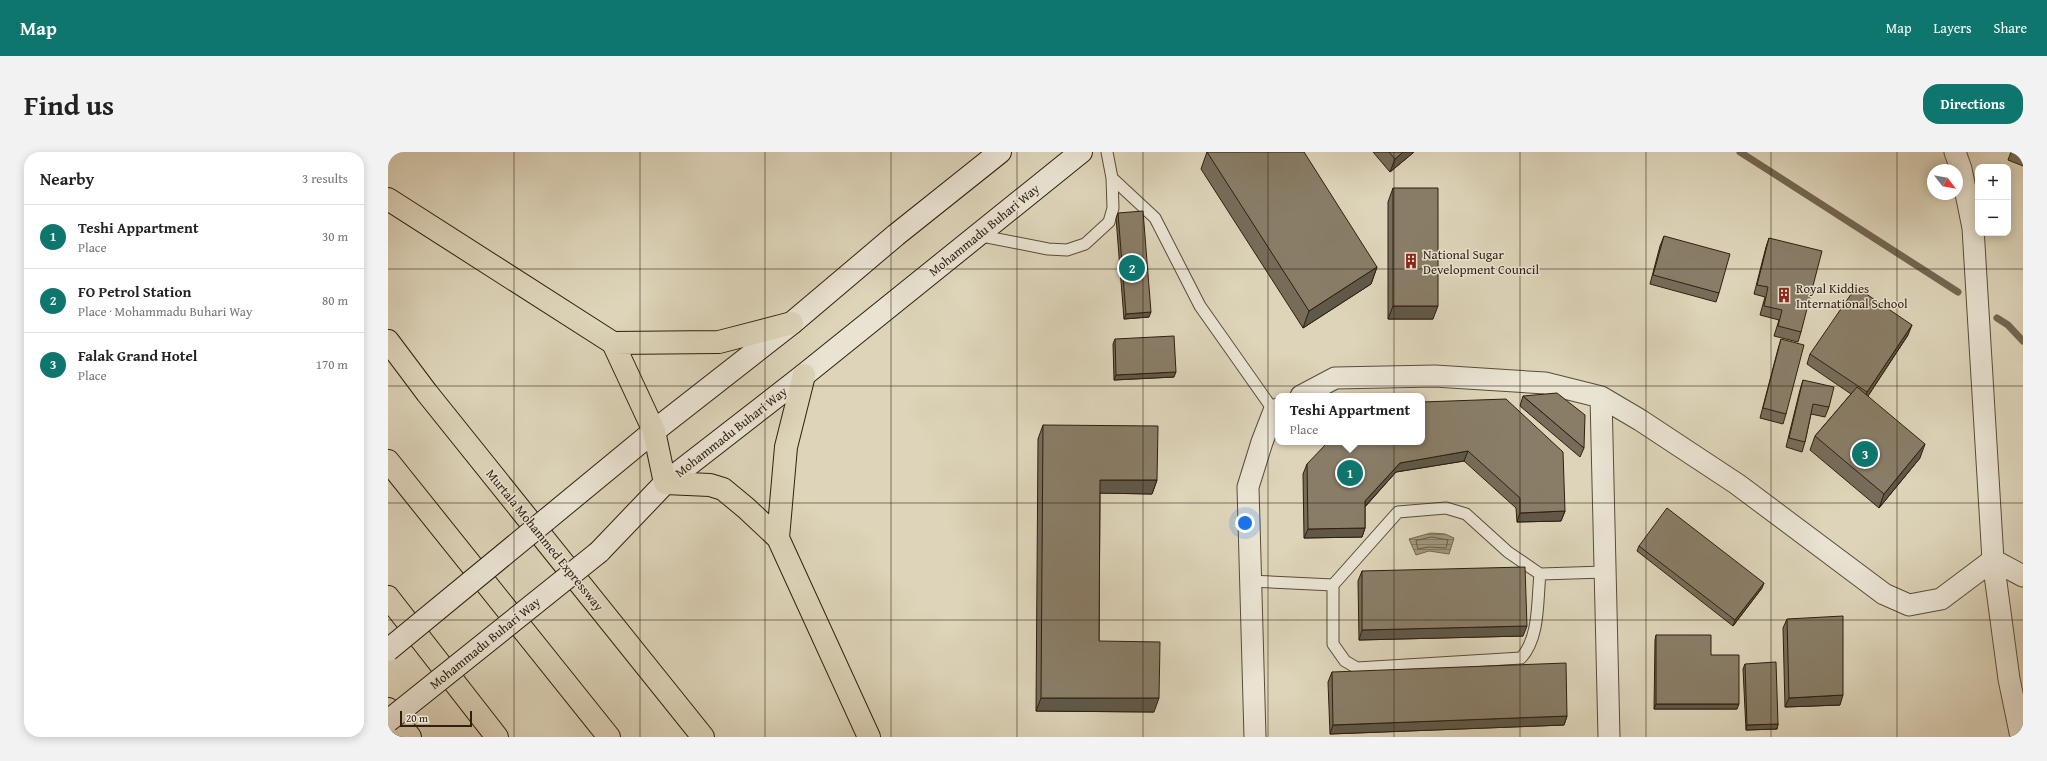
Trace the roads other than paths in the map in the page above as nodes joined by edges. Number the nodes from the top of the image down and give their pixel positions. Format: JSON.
{"nodes":[{"id":1,"x":1000,"y":152,"type":"edge"},
{"id":2,"x":1081,"y":152,"type":"edge"},
{"id":3,"x":1106,"y":152,"type":"edge"},
{"id":4,"x":1955,"y":152,"type":"edge"},
{"id":5,"x":1112,"y":178,"type":"junction"},
{"id":6,"x":388,"y":199,"type":"edge"},
{"id":7,"x":977,"y":235,"type":"junction"},
{"id":8,"x":792,"y":323,"type":"junction"},
{"id":9,"x":388,"y":341,"type":"edge"},
{"id":10,"x":613,"y":344,"type":"junction"},
{"id":11,"x":804,"y":375,"type":"junction"},
{"id":12,"x":1306,"y":393,"type":"edge"},
{"id":13,"x":1601,"y":397,"type":"junction"},
{"id":14,"x":1275,"y":409,"type":"edge"},
{"id":15,"x":1275,"y":413,"type":"edge"},
{"id":16,"x":654,"y":431,"type":"junction"},
{"id":17,"x":388,"y":461,"type":"edge"},
{"id":18,"x":665,"y":483,"type":"junction"},
{"id":19,"x":778,"y":538,"type":"junction"},
{"id":20,"x":1993,"y":560,"type":"junction"},
{"id":21,"x":1605,"y":572,"type":"junction"},
{"id":22,"x":1540,"y":574,"type":"junction"},
{"id":23,"x":2023,"y":576,"type":"edge"},
{"id":24,"x":1250,"y":582,"type":"junction"},
{"id":25,"x":1332,"y":585,"type":"junction"},
{"id":26,"x":388,"y":597,"type":"edge"},
{"id":27,"x":388,"y":650,"type":"edge"},
{"id":28,"x":388,"y":709,"type":"edge"},
{"id":29,"x":388,"y":721,"type":"edge"},
{"id":30,"x":410,"y":737,"type":"edge"},
{"id":31,"x":498,"y":737,"type":"edge"},
{"id":32,"x":609,"y":737,"type":"edge"},
{"id":33,"x":703,"y":737,"type":"edge"},
{"id":34,"x":869,"y":737,"type":"edge"},
{"id":35,"x":1255,"y":737,"type":"edge"},
{"id":36,"x":1609,"y":737,"type":"edge"},
{"id":37,"x":2021,"y":737,"type":"edge"}],
"edges":[{"from":1,"to":8,"type":"main road"},
{"from":2,"to":7,"type":"main road","name":"Mohammadu Buhari Way"},
{"from":3,"to":5,"type":"lane"},
{"from":4,"to":20,"type":"street"},
{"from":5,"to":7,"type":"lane"},
{"from":5,"to":14,"type":"lane"},
{"from":6,"to":10,"type":"highway"},
{"from":7,"to":11,"type":"main road","name":"Mohammadu Buhari Way"},
{"from":8,"to":10,"type":"highway"},
{"from":8,"to":16,"type":"main road"},
{"from":9,"to":33,"type":"highway","name":"Murtala Mohammed Expressway"},
{"from":10,"to":16,"type":"highway"},
{"from":11,"to":18,"type":"main road","name":"Mohammadu Buhari Way"},
{"from":11,"to":19,"type":"highway"},
{"from":12,"to":13,"type":"street"},
{"from":13,"to":20,"type":"street"},
{"from":13,"to":21,"type":"street"},
{"from":15,"to":24,"type":"street"},
{"from":16,"to":18,"type":"highway"},
{"from":16,"to":27,"type":"main road","bridge":true},
{"from":17,"to":32,"type":"highway"},
{"from":18,"to":19,"type":"highway"},
{"from":18,"to":29,"type":"main road","name":"Mohammadu Buhari Way","bridge":true},
{"from":19,"to":34,"type":"highway"},
{"from":20,"to":23,"type":"street"},
{"from":20,"to":37,"type":"street"},
{"from":21,"to":22,"type":"lane"},
{"from":21,"to":36,"type":"street"},
{"from":22,"to":25,"type":"lane"},
{"from":22,"to":25,"type":"lane"},
{"from":24,"to":25,"type":"lane"},
{"from":24,"to":35,"type":"street"},
{"from":26,"to":31,"type":"highway"},
{"from":28,"to":30,"type":"highway"}]}
